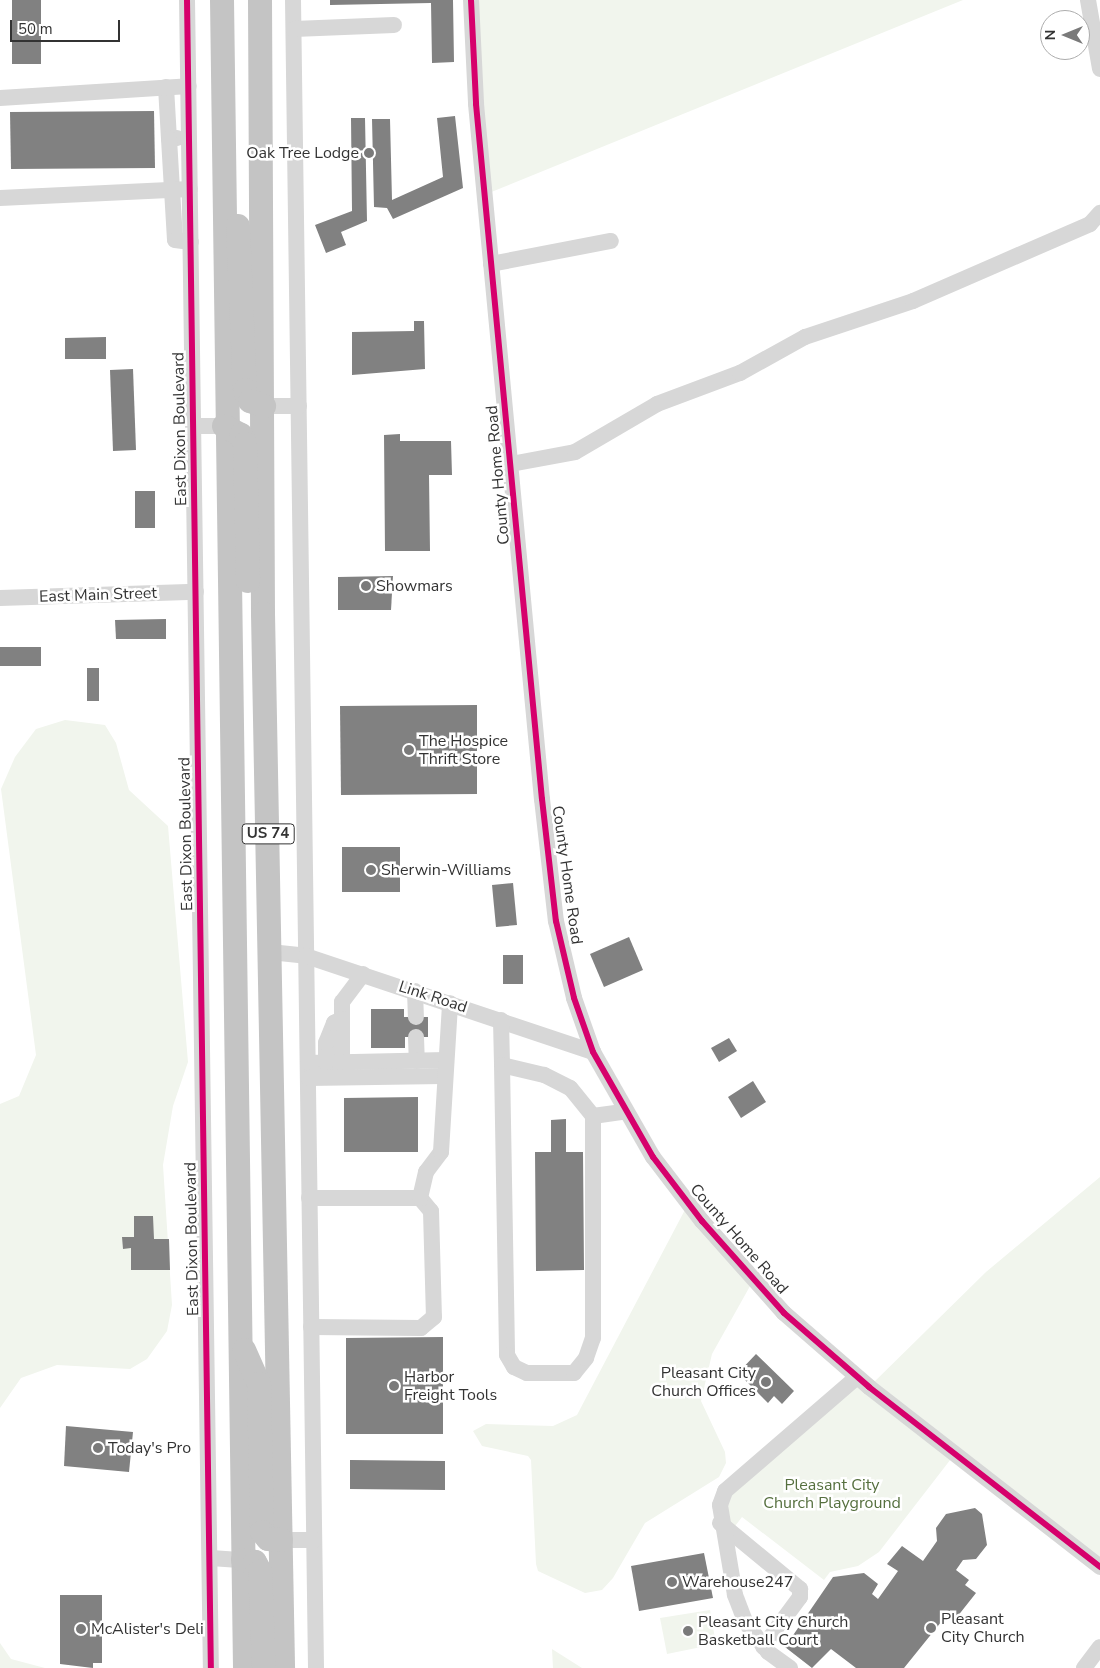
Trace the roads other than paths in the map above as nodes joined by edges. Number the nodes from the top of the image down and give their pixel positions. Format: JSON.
{"nodes":[{"id":1,"x":187,"y":0,"type":"edge"},
{"id":2,"x":222,"y":0,"type":"edge"},
{"id":3,"x":260,"y":0,"type":"edge"},
{"id":4,"x":293,"y":0,"type":"edge"},
{"id":5,"x":471,"y":0,"type":"edge"},
{"id":6,"x":1088,"y":0,"type":"edge"},
{"id":7,"x":394,"y":25,"type":"dead end"},
{"id":8,"x":294,"y":28,"type":"junction"},
{"id":9,"x":1100,"y":69,"type":"edge"},
{"id":10,"x":189,"y":86,"type":"junction"},
{"id":11,"x":166,"y":87,"type":"junction"},
{"id":12,"x":0,"y":98,"type":"edge"},
{"id":13,"x":190,"y":137,"type":"junction"},
{"id":14,"x":168,"y":139,"type":"junction"},
{"id":15,"x":224,"y":173,"type":"junction"},
{"id":16,"x":190,"y":189,"type":"junction"},
{"id":17,"x":169,"y":190,"type":"junction"},
{"id":18,"x":0,"y":198,"type":"edge"},
{"id":19,"x":1100,"y":213,"type":"edge"},
{"id":20,"x":191,"y":242,"type":"junction"},
{"id":21,"x":611,"y":242,"type":"dead end"},
{"id":22,"x":491,"y":264,"type":"junction"},
{"id":23,"x":264,"y":406,"type":"junction"},
{"id":24,"x":299,"y":406,"type":"junction"},
{"id":25,"x":194,"y":426,"type":"junction"},
{"id":26,"x":224,"y":426,"type":"junction"},
{"id":27,"x":511,"y":464,"type":"junction"},
{"id":28,"x":196,"y":592,"type":"junction"},
{"id":29,"x":0,"y":598,"type":"edge"},
{"id":30,"x":264,"y":648,"type":"junction"},
{"id":31,"x":270,"y":952,"type":"junction"},
{"id":32,"x":306,"y":956,"type":"junction"},
{"id":33,"x":363,"y":974,"type":"junction"},
{"id":34,"x":415,"y":991,"type":"junction"},
{"id":35,"x":450,"y":1003,"type":"junction"},
{"id":36,"x":416,"y":1017,"type":"dead end"},
{"id":37,"x":501,"y":1020,"type":"junction"},
{"id":38,"x":416,"y":1037,"type":"dead end"},
{"id":39,"x":593,"y":1052,"type":"junction"},
{"id":40,"x":417,"y":1061,"type":"junction"},
{"id":41,"x":334,"y":1062,"type":"junction"},
{"id":42,"x":502,"y":1065,"type":"junction"},
{"id":43,"x":444,"y":1068,"type":"junction"},
{"id":44,"x":308,"y":1070,"type":"junction"},
{"id":45,"x":623,"y":1112,"type":"junction"},
{"id":46,"x":593,"y":1116,"type":"junction"},
{"id":47,"x":309,"y":1198,"type":"junction"},
{"id":48,"x":420,"y":1198,"type":"junction"},
{"id":49,"x":311,"y":1327,"type":"junction"},
{"id":50,"x":240,"y":1342,"type":"junction"},
{"id":51,"x":857,"y":1377,"type":"junction"},
{"id":52,"x":720,"y":1523,"type":"junction"},
{"id":53,"x":281,"y":1540,"type":"junction"},
{"id":54,"x":314,"y":1540,"type":"junction"},
{"id":55,"x":211,"y":1558,"type":"junction"},
{"id":56,"x":243,"y":1560,"type":"junction"},
{"id":57,"x":1100,"y":1567,"type":"edge"},
{"id":58,"x":763,"y":1647,"type":"junction"},
{"id":59,"x":1100,"y":1647,"type":"edge"},
{"id":60,"x":211,"y":1668,"type":"edge"},
{"id":61,"x":244,"y":1668,"type":"edge"},
{"id":62,"x":264,"y":1668,"type":"edge"},
{"id":63,"x":283,"y":1668,"type":"edge"},
{"id":64,"x":316,"y":1668,"type":"edge"},
{"id":65,"x":790,"y":1668,"type":"edge"},
{"id":66,"x":1084,"y":1668,"type":"edge"}],
"edges":[{"from":1,"to":10,"type":"street","name":"East Dixon Boulevard"},
{"from":2,"to":15,"type":"highway","number":"US 74"},
{"from":3,"to":23,"type":"highway","number":"US 74"},
{"from":4,"to":8,"type":"street"},
{"from":5,"to":22,"type":"street","name":"County Home Road"},
{"from":6,"to":9,"type":"street"},
{"from":7,"to":8,"type":"street"},
{"from":8,"to":24,"type":"street"},
{"from":10,"to":11,"type":"street"},
{"from":10,"to":13,"type":"street","name":"East Dixon Boulevard"},
{"from":11,"to":12,"type":"street"},
{"from":11,"to":14,"type":"street"},
{"from":13,"to":14,"type":"street"},
{"from":13,"to":16,"type":"street","name":"East Dixon Boulevard"},
{"from":14,"to":17,"type":"street"},
{"from":15,"to":23,"type":"highway"},
{"from":15,"to":26,"type":"highway","number":"US 74"},
{"from":16,"to":17,"type":"street"},
{"from":16,"to":20,"type":"street","name":"East Dixon Boulevard"},
{"from":17,"to":18,"type":"street"},
{"from":17,"to":20,"type":"street"},
{"from":19,"to":27,"type":"street"},
{"from":20,"to":25,"type":"street","name":"East Dixon Boulevard"},
{"from":21,"to":22,"type":"street"},
{"from":22,"to":27,"type":"street","name":"County Home Road"},
{"from":23,"to":24,"type":"street"},
{"from":23,"to":30,"type":"highway","number":"US 74"},
{"from":24,"to":32,"type":"street"},
{"from":25,"to":26,"type":"street","name":"East Dixon Boulevard"},
{"from":25,"to":28,"type":"street","name":"East Dixon Boulevard"},
{"from":26,"to":30,"type":"highway"},
{"from":26,"to":50,"type":"highway","number":"US 74"},
{"from":27,"to":39,"type":"street","name":"County Home Road"},
{"from":28,"to":29,"type":"street","name":"East Main Street"},
{"from":28,"to":55,"type":"street","name":"East Dixon Boulevard"},
{"from":30,"to":31,"type":"highway","number":"US 74"},
{"from":31,"to":32,"type":"street","name":"Link Road"},
{"from":31,"to":53,"type":"highway","number":"US 74"},
{"from":32,"to":33,"type":"street","name":"Link Road"},
{"from":32,"to":44,"type":"street"},
{"from":33,"to":34,"type":"street","name":"Link Road"},
{"from":33,"to":41,"type":"street"},
{"from":34,"to":35,"type":"street","name":"Link Road"},
{"from":34,"to":36,"type":"street"},
{"from":35,"to":37,"type":"street","name":"Link Road"},
{"from":35,"to":43,"type":"street"},
{"from":37,"to":39,"type":"street","name":"Link Road"},
{"from":37,"to":42,"type":"street"},
{"from":38,"to":40,"type":"street"},
{"from":39,"to":45,"type":"street","name":"County Home Road"},
{"from":40,"to":41,"type":"street"},
{"from":40,"to":43,"type":"street"},
{"from":41,"to":44,"type":"street"},
{"from":42,"to":46,"type":"street"},
{"from":42,"to":46,"type":"street"},
{"from":43,"to":44,"type":"street"},
{"from":43,"to":48,"type":"street"},
{"from":44,"to":47,"type":"street"},
{"from":45,"to":46,"type":"street"},
{"from":45,"to":51,"type":"street","name":"County Home Road"},
{"from":47,"to":48,"type":"street"},
{"from":47,"to":49,"type":"street"},
{"from":48,"to":49,"type":"street"},
{"from":49,"to":54,"type":"street"},
{"from":50,"to":53,"type":"highway"},
{"from":50,"to":56,"type":"highway","number":"US 74"},
{"from":51,"to":52,"type":"street"},
{"from":51,"to":57,"type":"street","name":"County Home Road"},
{"from":52,"to":58,"type":"street"},
{"from":52,"to":58,"type":"street"},
{"from":53,"to":54,"type":"street"},
{"from":53,"to":63,"type":"highway","number":"US 74"},
{"from":54,"to":64,"type":"street"},
{"from":55,"to":56,"type":"street"},
{"from":55,"to":60,"type":"street","name":"East Dixon Boulevard"},
{"from":56,"to":61,"type":"highway","number":"US 74"},
{"from":56,"to":62,"type":"highway"},
{"from":58,"to":65,"type":"street"},
{"from":59,"to":66,"type":"street"}]}
